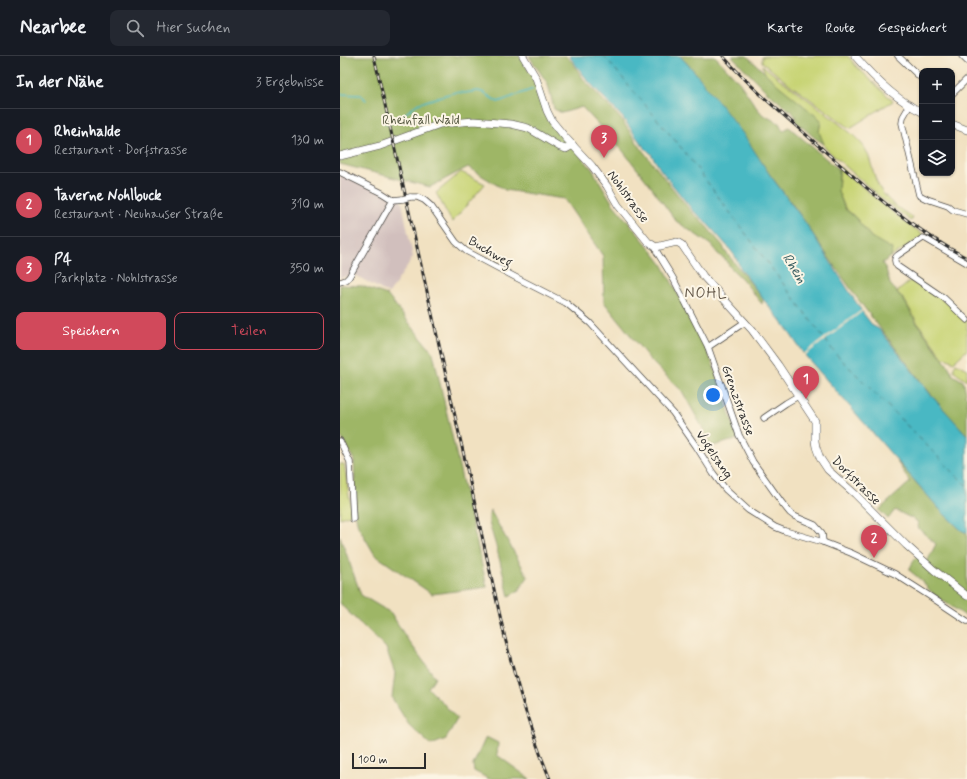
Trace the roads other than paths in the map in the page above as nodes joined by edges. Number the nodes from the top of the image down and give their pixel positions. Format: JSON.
{"nodes":[{"id":1,"x":523,"y":56,"type":"edge"},
{"id":2,"x":854,"y":56,"type":"edge"},
{"id":3,"x":898,"y":56,"type":"edge"},
{"id":4,"x":962,"y":56,"type":"edge"},
{"id":5,"x":967,"y":61,"type":"edge"},
{"id":6,"x":919,"y":76,"type":"edge"},
{"id":7,"x":967,"y":79,"type":"edge"},
{"id":8,"x":955,"y":91,"type":"edge"},
{"id":9,"x":910,"y":105,"type":"junction"},
{"id":10,"x":919,"y":110,"type":"edge"},
{"id":11,"x":955,"y":125,"type":"edge"},
{"id":12,"x":967,"y":130,"type":"edge"},
{"id":13,"x":573,"y":146,"type":"junction"},
{"id":14,"x":340,"y":156,"type":"edge"},
{"id":15,"x":340,"y":172,"type":"edge"},
{"id":16,"x":393,"y":200,"type":"junction"},
{"id":17,"x":967,"y":214,"type":"edge"},
{"id":18,"x":656,"y":247,"type":"junction"},
{"id":19,"x":967,"y":263,"type":"edge"},
{"id":20,"x":340,"y":282,"type":"edge"},
{"id":21,"x":967,"y":320,"type":"edge"},
{"id":22,"x":745,"y":322,"type":"junction"},
{"id":23,"x":613,"y":347,"type":"joint"},
{"id":24,"x":708,"y":347,"type":"junction"},
{"id":25,"x":798,"y":396,"type":"junction"},
{"id":26,"x":764,"y":418,"type":"dead end"},
{"id":27,"x":340,"y":441,"type":"edge"},
{"id":28,"x":353,"y":519,"type":"dead end"},
{"id":29,"x":823,"y":542,"type":"junction"},
{"id":30,"x":967,"y":596,"type":"edge"},
{"id":31,"x":967,"y":621,"type":"edge"}],
"edges":[{"from":1,"to":13,"type":"street","name":"Nohlstrasse"},
{"from":2,"to":9,"type":"street"},
{"from":3,"to":6,"type":"street"},
{"from":4,"to":5,"type":"street"},
{"from":7,"to":8,"type":"street"},
{"from":9,"to":10,"type":"street"},
{"from":9,"to":17,"type":"street"},
{"from":11,"to":12,"type":"street"},
{"from":13,"to":14,"type":"street"},
{"from":13,"to":18,"type":"street","name":"Nohlstrasse"},
{"from":15,"to":16,"type":"street"},
{"from":16,"to":20,"type":"street"},
{"from":16,"to":23,"type":"street","name":"Buchweg","bridge":true},
{"from":18,"to":22,"type":"street","name":"Dorfstrasse"},
{"from":18,"to":24,"type":"street","name":"Grenzstrasse"},
{"from":19,"to":21,"type":"street"},
{"from":22,"to":24,"type":"street"},
{"from":22,"to":25,"type":"street","name":"Dorfstrasse"},
{"from":23,"to":29,"type":"street","name":"Vogelsang"},
{"from":24,"to":29,"type":"street","name":"Grenzstrasse"},
{"from":25,"to":26,"type":"street"},
{"from":25,"to":30,"type":"street","name":"Dorfstrasse"},
{"from":27,"to":28,"type":"street"},
{"from":29,"to":31,"type":"street","name":"Vogelsang"}]}
